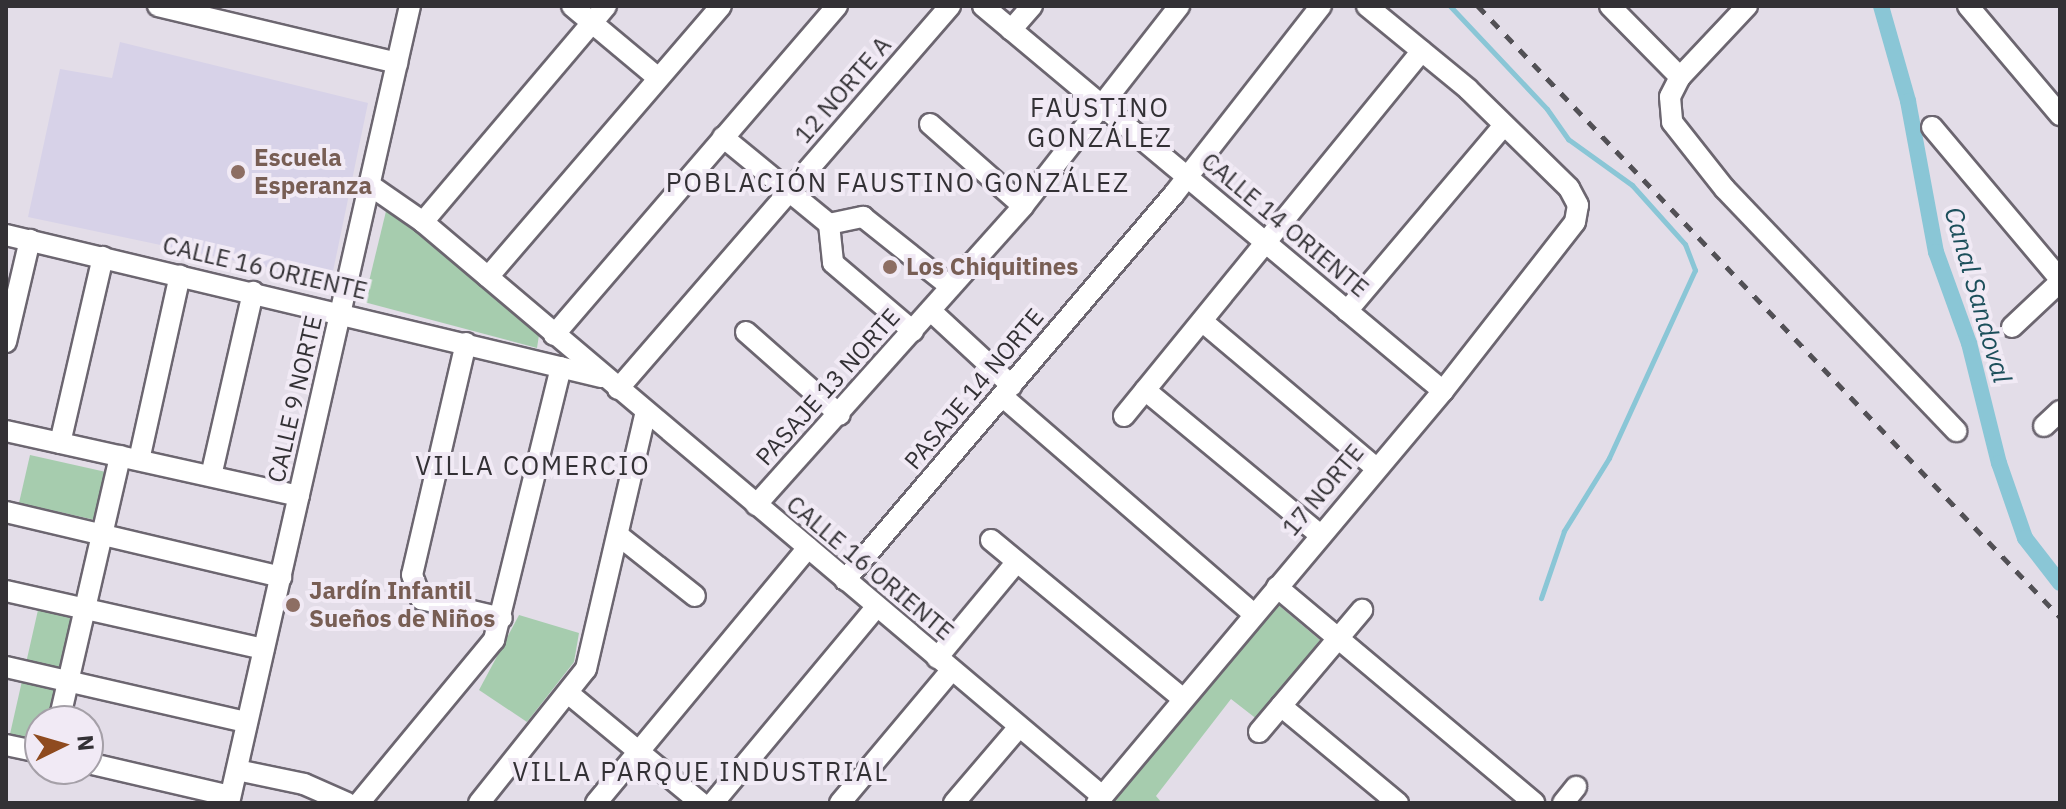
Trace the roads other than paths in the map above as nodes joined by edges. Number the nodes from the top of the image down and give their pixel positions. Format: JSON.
{"nodes":[{"id":1,"x":158,"y":6,"type":"edge"},
{"id":2,"x":410,"y":6,"type":"edge"},
{"id":3,"x":572,"y":6,"type":"edge"},
{"id":4,"x":606,"y":6,"type":"edge"},
{"id":5,"x":721,"y":6,"type":"edge"},
{"id":6,"x":837,"y":6,"type":"edge"},
{"id":7,"x":950,"y":6,"type":"edge"},
{"id":8,"x":983,"y":6,"type":"edge"},
{"id":9,"x":1032,"y":6,"type":"edge"},
{"id":10,"x":1179,"y":6,"type":"edge"},
{"id":11,"x":1321,"y":6,"type":"edge"},
{"id":12,"x":1367,"y":6,"type":"edge"},
{"id":13,"x":1610,"y":6,"type":"edge"},
{"id":14,"x":1747,"y":6,"type":"edge"},
{"id":15,"x":1968,"y":6,"type":"edge"},
{"id":16,"x":592,"y":22,"type":"junction"},
{"id":17,"x":1011,"y":30,"type":"junction"},
{"id":18,"x":1422,"y":51,"type":"junction"},
{"id":19,"x":397,"y":63,"type":"junction"},
{"id":20,"x":1680,"y":77,"type":"junction"},
{"id":21,"x":658,"y":78,"type":"junction"},
{"id":22,"x":1102,"y":106,"type":"junction"},
{"id":23,"x":2060,"y":115,"type":"edge"},
{"id":24,"x":930,"y":124,"type":"dead end"},
{"id":25,"x":1504,"y":125,"type":"junction"},
{"id":26,"x":1932,"y":127,"type":"dead end"},
{"id":27,"x":723,"y":137,"type":"junction"},
{"id":28,"x":1184,"y":174,"type":"junction"},
{"id":29,"x":371,"y":186,"type":"junction"},
{"id":30,"x":789,"y":193,"type":"junction"},
{"id":31,"x":1023,"y":206,"type":"junction"},
{"id":32,"x":423,"y":222,"type":"junction"},
{"id":33,"x":829,"y":224,"type":"junction"},
{"id":34,"x":6,"y":235,"type":"edge"},
{"id":35,"x":30,"y":240,"type":"junction"},
{"id":36,"x":1266,"y":243,"type":"junction"},
{"id":37,"x":103,"y":257,"type":"junction"},
{"id":38,"x":180,"y":275,"type":"junction"},
{"id":39,"x":488,"y":277,"type":"junction"},
{"id":40,"x":2060,"y":281,"type":"edge"},
{"id":41,"x":951,"y":287,"type":"junction"},
{"id":42,"x":253,"y":292,"type":"junction"},
{"id":43,"x":931,"y":311,"type":"junction"},
{"id":44,"x":1347,"y":311,"type":"junction"},
{"id":45,"x":342,"y":312,"type":"junction"},
{"id":46,"x":1202,"y":321,"type":"junction"},
{"id":47,"x":2012,"y":327,"type":"dead end"},
{"id":48,"x":913,"y":331,"type":"junction"},
{"id":49,"x":746,"y":332,"type":"dead end"},
{"id":50,"x":554,"y":335,"type":"junction"},
{"id":51,"x":6,"y":342,"type":"edge"},
{"id":52,"x":466,"y":343,"type":"junction"},
{"id":53,"x":561,"y":367,"type":"junction"},
{"id":54,"x":612,"y":383,"type":"junction"},
{"id":55,"x":1145,"y":390,"type":"junction"},
{"id":56,"x":1007,"y":391,"type":"junction"},
{"id":57,"x":1443,"y":391,"type":"junction"},
{"id":58,"x":2060,"y":411,"type":"edge"},
{"id":59,"x":646,"y":412,"type":"junction"},
{"id":60,"x":840,"y":415,"type":"junction"},
{"id":61,"x":1124,"y":416,"type":"dead end"},
{"id":62,"x":2044,"y":426,"type":"dead end"},
{"id":63,"x":6,"y":431,"type":"edge"},
{"id":64,"x":1956,"y":431,"type":"dead end"},
{"id":65,"x":60,"y":443,"type":"junction"},
{"id":66,"x":130,"y":458,"type":"junction"},
{"id":67,"x":1376,"y":468,"type":"junction"},
{"id":68,"x":211,"y":476,"type":"junction"},
{"id":69,"x":299,"y":496,"type":"junction"},
{"id":70,"x":756,"y":505,"type":"junction"},
{"id":71,"x":6,"y":512,"type":"edge"},
{"id":72,"x":102,"y":535,"type":"junction"},
{"id":73,"x":618,"y":535,"type":"junction"},
{"id":74,"x":1320,"y":535,"type":"junction"},
{"id":75,"x":991,"y":540,"type":"dead end"},
{"id":76,"x":808,"y":548,"type":"junction"},
{"id":77,"x":1016,"y":563,"type":"junction"},
{"id":78,"x":281,"y":577,"type":"junction"},
{"id":79,"x":845,"y":580,"type":"junction"},
{"id":80,"x":1277,"y":587,"type":"junction"},
{"id":81,"x":6,"y":591,"type":"edge"},
{"id":82,"x":695,"y":596,"type":"dead end"},
{"id":83,"x":877,"y":606,"type":"junction"},
{"id":84,"x":85,"y":609,"type":"junction"},
{"id":85,"x":1362,"y":610,"type":"dead end"},
{"id":86,"x":1254,"y":614,"type":"junction"},
{"id":87,"x":502,"y":618,"type":"junction"},
{"id":88,"x":1338,"y":639,"type":"junction"},
{"id":89,"x":264,"y":649,"type":"junction"},
{"id":90,"x":943,"y":665,"type":"junction"},
{"id":91,"x":6,"y":667,"type":"edge"},
{"id":92,"x":68,"y":681,"type":"junction"},
{"id":93,"x":568,"y":693,"type":"junction"},
{"id":94,"x":1183,"y":699,"type":"junction"},
{"id":95,"x":63,"y":705,"type":"edge"},
{"id":96,"x":1281,"y":706,"type":"junction"},
{"id":97,"x":247,"y":722,"type":"junction"},
{"id":98,"x":1019,"y":727,"type":"junction"},
{"id":99,"x":1259,"y":732,"type":"dead end"},
{"id":100,"x":639,"y":751,"type":"junction"},
{"id":101,"x":104,"y":767,"type":"edge"},
{"id":102,"x":237,"y":770,"type":"junction"},
{"id":103,"x":229,"y":800,"type":"edge"},
{"id":104,"x":1100,"y":800,"type":"edge"},
{"id":105,"x":347,"y":803,"type":"edge"},
{"id":106,"x":359,"y":803,"type":"edge"},
{"id":107,"x":479,"y":803,"type":"edge"},
{"id":108,"x":596,"y":803,"type":"edge"},
{"id":109,"x":701,"y":803,"type":"edge"},
{"id":110,"x":713,"y":803,"type":"edge"},
{"id":111,"x":840,"y":803,"type":"edge"},
{"id":112,"x":954,"y":803,"type":"edge"},
{"id":113,"x":1398,"y":803,"type":"edge"},
{"id":114,"x":1534,"y":803,"type":"edge"}],
"edges":[{"from":1,"to":19,"type":"street"},
{"from":2,"to":19,"type":"street","name":"CALLE 9 NORTE"},
{"from":3,"to":16,"type":"street"},
{"from":4,"to":16,"type":"street"},
{"from":5,"to":21,"type":"street"},
{"from":6,"to":27,"type":"street"},
{"from":7,"to":30,"type":"street","name":"12 NORTE A"},
{"from":8,"to":17,"type":"street","name":"CALLE 14 ORIENTE"},
{"from":9,"to":17,"type":"street"},
{"from":10,"to":22,"type":"street","name":"PASAJE 13 NORTE"},
{"from":11,"to":28,"type":"street","name":"PASAJE 14 NORTE"},
{"from":12,"to":18,"type":"street"},
{"from":13,"to":20,"type":"street"},
{"from":14,"to":20,"type":"street"},
{"from":15,"to":23,"type":"street"},
{"from":16,"to":21,"type":"street"},
{"from":16,"to":32,"type":"street"},
{"from":17,"to":22,"type":"street","name":"CALLE 14 ORIENTE"},
{"from":18,"to":25,"type":"street"},
{"from":18,"to":36,"type":"street"},
{"from":19,"to":29,"type":"street","name":"CALLE 9 NORTE"},
{"from":20,"to":64,"type":"street"},
{"from":21,"to":39,"type":"street"},
{"from":22,"to":28,"type":"street","name":"CALLE 14 ORIENTE"},
{"from":22,"to":31,"type":"street","name":"PASAJE 13 NORTE"},
{"from":24,"to":31,"type":"street"},
{"from":25,"to":44,"type":"street"},
{"from":25,"to":57,"type":"street","name":"17 NORTE"},
{"from":26,"to":40,"type":"street"},
{"from":27,"to":30,"type":"street"},
{"from":27,"to":50,"type":"street"},
{"from":28,"to":36,"type":"street","name":"CALLE 14 ORIENTE"},
{"from":28,"to":56,"type":"street","name":"PASAJE 14 NORTE"},
{"from":29,"to":32,"type":"street","name":"CALLE 16 ORIENTE"},
{"from":29,"to":45,"type":"street","name":"CALLE 9 NORTE"},
{"from":30,"to":33,"type":"street"},
{"from":30,"to":54,"type":"street","name":"12 NORTE A"},
{"from":31,"to":41,"type":"street","name":"PASAJE 13 NORTE"},
{"from":32,"to":39,"type":"street","name":"CALLE 16 ORIENTE"},
{"from":33,"to":41,"type":"street"},
{"from":33,"to":48,"type":"street"},
{"from":34,"to":35,"type":"street","name":"CALLE 16 ORIENTE"},
{"from":35,"to":37,"type":"street","name":"CALLE 16 ORIENTE"},
{"from":35,"to":51,"type":"street"},
{"from":36,"to":44,"type":"street","name":"CALLE 14 ORIENTE"},
{"from":36,"to":46,"type":"street"},
{"from":37,"to":38,"type":"street","name":"CALLE 16 ORIENTE"},
{"from":37,"to":65,"type":"street"},
{"from":38,"to":42,"type":"street","name":"CALLE 16 ORIENTE"},
{"from":38,"to":66,"type":"street"},
{"from":39,"to":50,"type":"street","name":"CALLE 16 ORIENTE"},
{"from":40,"to":47,"type":"street"},
{"from":41,"to":43,"type":"street","name":"PASAJE 13 NORTE"},
{"from":42,"to":45,"type":"street","name":"CALLE 16 ORIENTE"},
{"from":42,"to":68,"type":"street"},
{"from":43,"to":48,"type":"street","name":"PASAJE 13 NORTE"},
{"from":43,"to":56,"type":"street"},
{"from":44,"to":57,"type":"street","name":"CALLE 14 ORIENTE"},
{"from":45,"to":52,"type":"street","name":"CALLE 16 ORIENTE"},
{"from":45,"to":69,"type":"street","name":"CALLE 9 NORTE"},
{"from":46,"to":55,"type":"street"},
{"from":46,"to":67,"type":"street"},
{"from":48,"to":60,"type":"street","name":"PASAJE 13 NORTE"},
{"from":49,"to":60,"type":"street"},
{"from":50,"to":54,"type":"street","name":"CALLE 16 ORIENTE"},
{"from":52,"to":53,"type":"street","name":"CALLE 16 ORIENTE"},
{"from":52,"to":87,"type":"street"},
{"from":53,"to":54,"type":"street","name":"CALLE 16 ORIENTE"},
{"from":53,"to":87,"type":"street"},
{"from":54,"to":59,"type":"street","name":"CALLE 16 ORIENTE"},
{"from":55,"to":61,"type":"street"},
{"from":55,"to":74,"type":"street"},
{"from":56,"to":79,"type":"street","name":"PASAJE 14 NORTE"},
{"from":56,"to":86,"type":"street"},
{"from":57,"to":67,"type":"street","name":"17 NORTE"},
{"from":58,"to":62,"type":"street"},
{"from":59,"to":70,"type":"street","name":"CALLE 16 ORIENTE"},
{"from":59,"to":73,"type":"street"},
{"from":60,"to":70,"type":"street","name":"PASAJE 13 NORTE"},
{"from":63,"to":65,"type":"street"},
{"from":65,"to":66,"type":"street"},
{"from":66,"to":68,"type":"street"},
{"from":66,"to":72,"type":"street"},
{"from":67,"to":74,"type":"street","name":"17 NORTE"},
{"from":68,"to":69,"type":"street"},
{"from":69,"to":78,"type":"street","name":"CALLE 9 NORTE"},
{"from":70,"to":76,"type":"street","name":"CALLE 16 ORIENTE"},
{"from":71,"to":72,"type":"street"},
{"from":72,"to":78,"type":"street"},
{"from":72,"to":84,"type":"street"},
{"from":73,"to":82,"type":"street"},
{"from":73,"to":93,"type":"street"},
{"from":74,"to":80,"type":"street","name":"17 NORTE"},
{"from":75,"to":77,"type":"street"},
{"from":76,"to":79,"type":"street","name":"CALLE 16 ORIENTE"},
{"from":76,"to":100,"type":"street"},
{"from":77,"to":90,"type":"street"},
{"from":77,"to":94,"type":"street"},
{"from":78,"to":89,"type":"street","name":"CALLE 9 NORTE"},
{"from":79,"to":83,"type":"street","name":"CALLE 16 ORIENTE"},
{"from":80,"to":86,"type":"street","name":"17 NORTE"},
{"from":80,"to":88,"type":"street"},
{"from":81,"to":84,"type":"street"},
{"from":83,"to":90,"type":"street","name":"CALLE 16 ORIENTE"},
{"from":83,"to":110,"type":"street"},
{"from":84,"to":89,"type":"street"},
{"from":84,"to":92,"type":"street"},
{"from":85,"to":88,"type":"street"},
{"from":86,"to":94,"type":"street","name":"17 NORTE"},
{"from":87,"to":106,"type":"street"},
{"from":88,"to":96,"type":"street"},
{"from":88,"to":114,"type":"street"},
{"from":89,"to":97,"type":"street","name":"CALLE 9 NORTE"},
{"from":90,"to":98,"type":"street","name":"CALLE 16 ORIENTE"},
{"from":90,"to":111,"type":"street"},
{"from":91,"to":92,"type":"street"},
{"from":92,"to":95,"type":"street"},
{"from":92,"to":97,"type":"street"},
{"from":93,"to":100,"type":"street"},
{"from":93,"to":107,"type":"street"},
{"from":94,"to":104,"type":"street","name":"17 NORTE"},
{"from":96,"to":99,"type":"street"},
{"from":96,"to":113,"type":"street"},
{"from":97,"to":102,"type":"street","name":"CALLE 9 NORTE"},
{"from":98,"to":104,"type":"street","name":"CALLE 16 ORIENTE"},
{"from":98,"to":112,"type":"street"},
{"from":100,"to":108,"type":"street"},
{"from":100,"to":109,"type":"street"},
{"from":101,"to":103,"type":"street"},
{"from":102,"to":103,"type":"street","name":"CALLE 9 NORTE"},
{"from":102,"to":105,"type":"street"}]}
